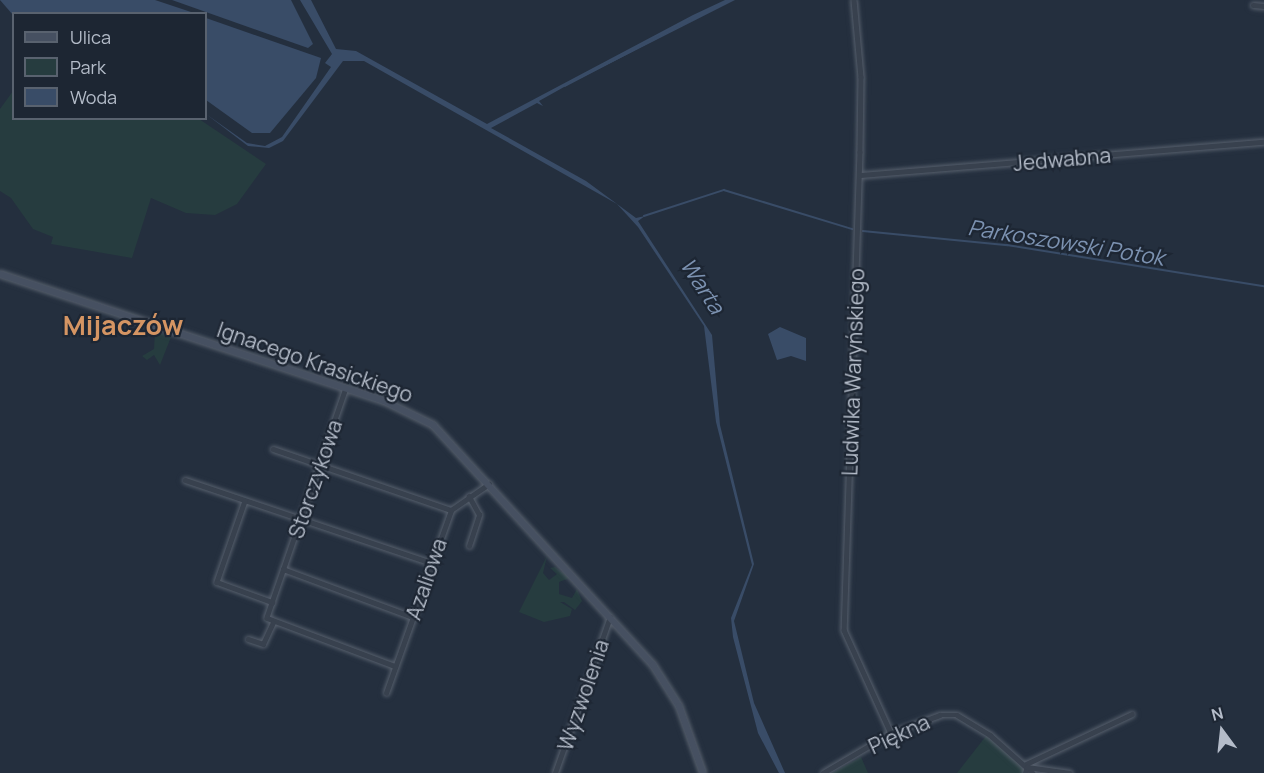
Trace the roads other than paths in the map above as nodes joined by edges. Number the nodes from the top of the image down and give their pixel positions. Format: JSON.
{"nodes":[{"id":1,"x":854,"y":0,"type":"edge"},
{"id":2,"x":1253,"y":5,"type":"dead end"},
{"id":3,"x":1264,"y":6,"type":"edge"},
{"id":4,"x":1264,"y":142,"type":"edge"},
{"id":5,"x":860,"y":175,"type":"junction"},
{"id":6,"x":0,"y":274,"type":"edge"},
{"id":7,"x":346,"y":388,"type":"junction"},
{"id":8,"x":273,"y":449,"type":"dead end"},
{"id":9,"x":319,"y":464,"type":"junction"},
{"id":10,"x":185,"y":480,"type":"dead end"},
{"id":11,"x":490,"y":483,"type":"junction"},
{"id":12,"x":469,"y":497,"type":"junction"},
{"id":13,"x":245,"y":501,"type":"junction"},
{"id":14,"x":451,"y":510,"type":"junction"},
{"id":15,"x":301,"y":518,"type":"junction"},
{"id":16,"x":469,"y":546,"type":"dead end"},
{"id":17,"x":432,"y":563,"type":"junction"},
{"id":18,"x":283,"y":569,"type":"junction"},
{"id":19,"x":272,"y":602,"type":"junction"},
{"id":20,"x":610,"y":616,"type":"junction"},
{"id":21,"x":413,"y":617,"type":"junction"},
{"id":22,"x":273,"y":623,"type":"junction"},
{"id":23,"x":248,"y":639,"type":"dead end"},
{"id":24,"x":395,"y":666,"type":"junction"},
{"id":25,"x":386,"y":693,"type":"dead end"},
{"id":26,"x":1132,"y":714,"type":"dead end"},
{"id":27,"x":891,"y":733,"type":"junction"},
{"id":28,"x":1025,"y":769,"type":"edge"},
{"id":29,"x":555,"y":773,"type":"edge"},
{"id":30,"x":703,"y":773,"type":"edge"},
{"id":31,"x":823,"y":773,"type":"edge"},
{"id":32,"x":1033,"y":773,"type":"edge"},
{"id":33,"x":1070,"y":773,"type":"edge"}],
"edges":[{"from":1,"to":5,"type":"street","name":"Ludwika Waryńskiego"},
{"from":2,"to":3,"type":"street"},
{"from":4,"to":5,"type":"street","name":"Jedwabna"},
{"from":5,"to":27,"type":"street","name":"Ludwika Waryńskiego"},
{"from":6,"to":7,"type":"street","name":"Ignacego Krasickiego"},
{"from":7,"to":9,"type":"street","name":"Storczykowa"},
{"from":7,"to":11,"type":"street","name":"Ignacego Krasickiego"},
{"from":8,"to":9,"type":"street"},
{"from":9,"to":14,"type":"street"},
{"from":9,"to":15,"type":"street","name":"Storczykowa"},
{"from":10,"to":13,"type":"street"},
{"from":11,"to":12,"type":"street","name":"Azaliowa"},
{"from":11,"to":20,"type":"street","name":"Ignacego Krasickiego"},
{"from":12,"to":14,"type":"street","name":"Azaliowa"},
{"from":12,"to":16,"type":"street"},
{"from":13,"to":15,"type":"street"},
{"from":13,"to":19,"type":"street"},
{"from":14,"to":17,"type":"street","name":"Azaliowa"},
{"from":15,"to":17,"type":"street"},
{"from":15,"to":18,"type":"street","name":"Storczykowa"},
{"from":17,"to":21,"type":"street","name":"Azaliowa"},
{"from":18,"to":19,"type":"street","name":"Storczykowa"},
{"from":18,"to":21,"type":"street"},
{"from":19,"to":22,"type":"street"},
{"from":20,"to":29,"type":"street","name":"Wyzwolenia"},
{"from":20,"to":30,"type":"street","name":"Ignacego Krasickiego"},
{"from":21,"to":24,"type":"street","name":"Azaliowa"},
{"from":22,"to":23,"type":"street"},
{"from":22,"to":24,"type":"street"},
{"from":24,"to":25,"type":"street","name":"Azaliowa"},
{"from":26,"to":28,"type":"street"},
{"from":27,"to":28,"type":"street","name":"Piękna"},
{"from":27,"to":31,"type":"street","name":"Piękna"},
{"from":28,"to":32,"type":"street","name":"Piękna"},
{"from":28,"to":33,"type":"street"}]}
